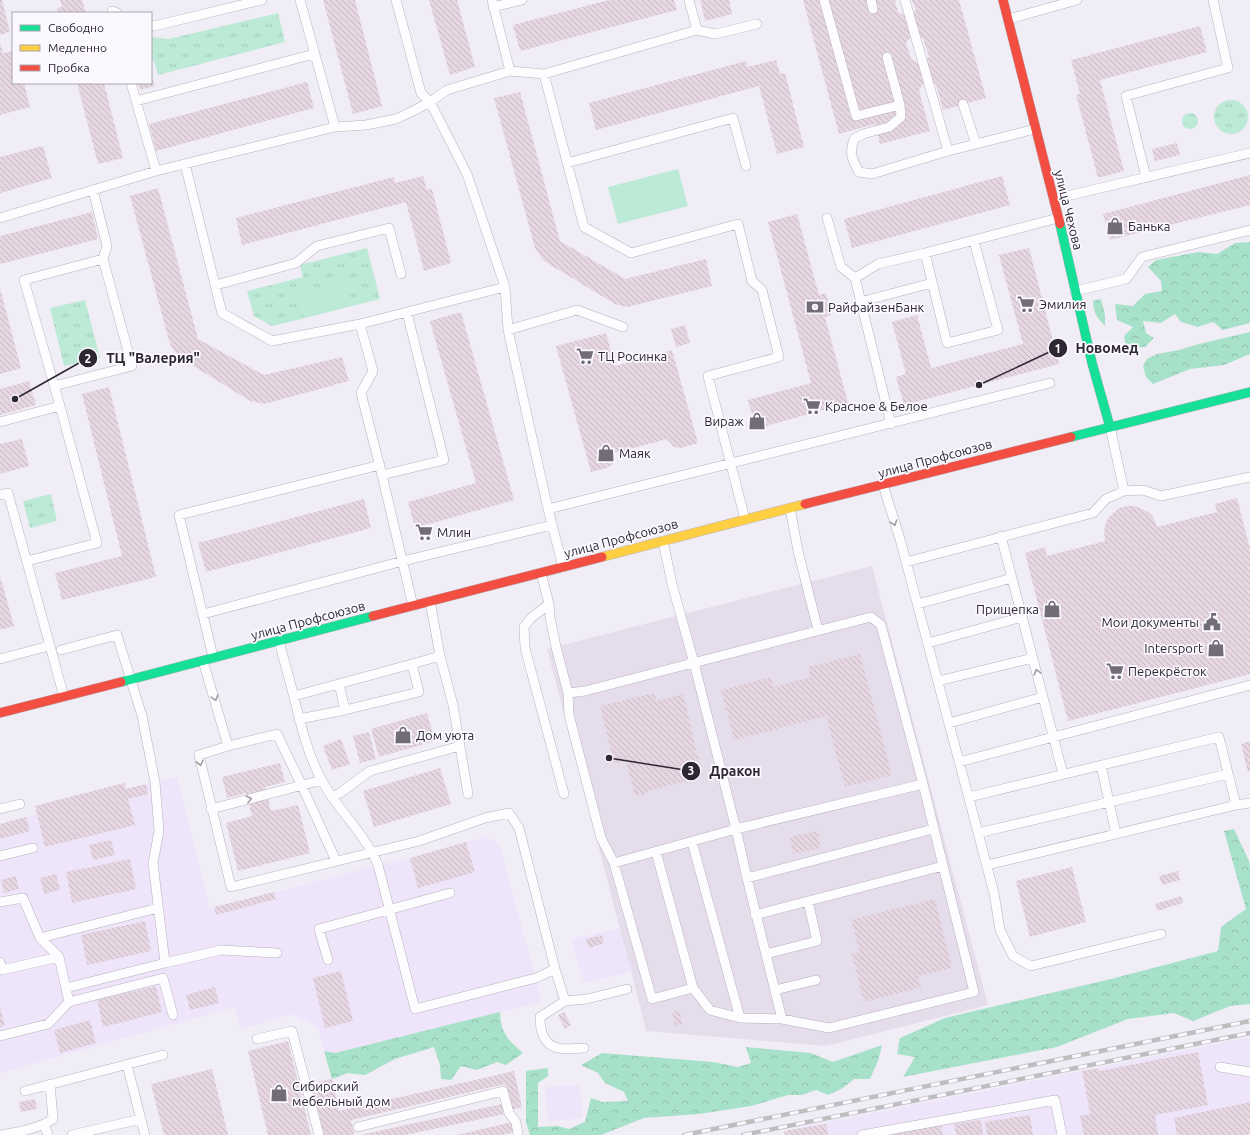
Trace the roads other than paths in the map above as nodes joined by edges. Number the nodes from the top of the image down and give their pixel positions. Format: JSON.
{"nodes":[{"id":1,"x":262,"y":0,"type":"edge"},
{"id":2,"x":300,"y":0,"type":"edge"},
{"id":3,"x":396,"y":0,"type":"edge"},
{"id":4,"x":522,"y":0,"type":"edge"},
{"id":5,"x":689,"y":0,"type":"edge"},
{"id":6,"x":824,"y":0,"type":"edge"},
{"id":7,"x":905,"y":0,"type":"edge"},
{"id":8,"x":1003,"y":0,"type":"edge"},
{"id":9,"x":1077,"y":0,"type":"edge"},
{"id":10,"x":1213,"y":0,"type":"edge"},
{"id":11,"x":493,"y":4,"type":"edge"},
{"id":12,"x":1009,"y":19,"type":"junction"},
{"id":13,"x":757,"y":24,"type":"dead end"},
{"id":14,"x":152,"y":25,"type":"edge"},
{"id":15,"x":697,"y":30,"type":"junction"},
{"id":16,"x":314,"y":54,"type":"junction"},
{"id":17,"x":887,"y":57,"type":"dead end"},
{"id":18,"x":510,"y":71,"type":"junction"},
{"id":19,"x":544,"y":74,"type":"junction"},
{"id":20,"x":131,"y":84,"type":"edge"},
{"id":21,"x":136,"y":101,"type":"junction"},
{"id":22,"x":430,"y":102,"type":"junction"},
{"id":23,"x":963,"y":104,"type":"dead end"},
{"id":24,"x":900,"y":105,"type":"junction"},
{"id":25,"x":335,"y":127,"type":"junction"},
{"id":26,"x":1035,"y":129,"type":"junction"},
{"id":27,"x":976,"y":144,"type":"junction"},
{"id":28,"x":948,"y":151,"type":"junction"},
{"id":29,"x":1250,"y":153,"type":"edge"},
{"id":30,"x":567,"y":163,"type":"junction"},
{"id":31,"x":185,"y":164,"type":"junction"},
{"id":32,"x":746,"y":166,"type":"dead end"},
{"id":33,"x":156,"y":171,"type":"junction"},
{"id":34,"x":1146,"y":177,"type":"junction"},
{"id":35,"x":93,"y":190,"type":"junction"},
{"id":36,"x":1054,"y":199,"type":"junction"},
{"id":37,"x":0,"y":218,"type":"edge"},
{"id":38,"x":827,"y":218,"type":"dead end"},
{"id":39,"x":1058,"y":218,"type":"junction"},
{"id":40,"x":1250,"y":230,"type":"edge"},
{"id":41,"x":974,"y":241,"type":"junction"},
{"id":42,"x":925,"y":253,"type":"junction"},
{"id":43,"x":103,"y":259,"type":"junction"},
{"id":44,"x":401,"y":274,"type":"dead end"},
{"id":45,"x":854,"y":278,"type":"junction"},
{"id":46,"x":932,"y":283,"type":"junction"},
{"id":47,"x":216,"y":285,"type":"junction"},
{"id":48,"x":505,"y":287,"type":"junction"},
{"id":49,"x":1075,"y":291,"type":"junction"},
{"id":50,"x":860,"y":302,"type":"junction"},
{"id":51,"x":407,"y":313,"type":"junction"},
{"id":52,"x":360,"y":324,"type":"junction"},
{"id":53,"x":623,"y":327,"type":"dead end"},
{"id":54,"x":508,"y":330,"type":"junction"},
{"id":55,"x":1050,"y":383,"type":"dead end"},
{"id":56,"x":54,"y":386,"type":"junction"},
{"id":57,"x":1250,"y":392,"type":"edge"},
{"id":58,"x":60,"y":406,"type":"junction"},
{"id":59,"x":0,"y":422,"type":"edge"},
{"id":60,"x":891,"y":424,"type":"junction"},
{"id":61,"x":1110,"y":427,"type":"junction"},
{"id":62,"x":380,"y":464,"type":"junction"},
{"id":63,"x":730,"y":464,"type":"junction"},
{"id":64,"x":382,"y":475,"type":"junction"},
{"id":65,"x":1250,"y":477,"type":"edge"},
{"id":66,"x":883,"y":485,"type":"junction"},
{"id":67,"x":1124,"y":491,"type":"junction"},
{"id":68,"x":0,"y":495,"type":"edge"},
{"id":69,"x":790,"y":508,"type":"junction"},
{"id":70,"x":548,"y":509,"type":"junction"},
{"id":71,"x":745,"y":519,"type":"junction"},
{"id":72,"x":552,"y":525,"type":"junction"},
{"id":73,"x":1001,"y":536,"type":"junction"},
{"id":74,"x":663,"y":541,"type":"junction"},
{"id":75,"x":27,"y":561,"type":"junction"},
{"id":76,"x":402,"y":561,"type":"junction"},
{"id":77,"x":906,"y":562,"type":"junction"},
{"id":78,"x":563,"y":567,"type":"junction"},
{"id":79,"x":541,"y":573,"type":"junction"},
{"id":80,"x":1012,"y":578,"type":"junction"},
{"id":81,"x":430,"y":601,"type":"junction"},
{"id":82,"x":549,"y":604,"type":"junction"},
{"id":83,"x":918,"y":604,"type":"junction"},
{"id":84,"x":413,"y":606,"type":"junction"},
{"id":85,"x":203,"y":614,"type":"junction"},
{"id":86,"x":1022,"y":617,"type":"junction"},
{"id":87,"x":818,"y":630,"type":"junction"},
{"id":88,"x":280,"y":641,"type":"junction"},
{"id":89,"x":928,"y":643,"type":"junction"},
{"id":90,"x":50,"y":646,"type":"junction"},
{"id":91,"x":60,"y":650,"type":"dead end"},
{"id":92,"x":440,"y":656,"type":"junction"},
{"id":93,"x":214,"y":658,"type":"junction"},
{"id":94,"x":1033,"y":658,"type":"junction"},
{"id":95,"x":0,"y":659,"type":"edge"},
{"id":96,"x":203,"y":660,"type":"junction"},
{"id":97,"x":694,"y":663,"type":"junction"},
{"id":98,"x":412,"y":664,"type":"junction"},
{"id":99,"x":131,"y":679,"type":"junction"},
{"id":100,"x":938,"y":681,"type":"junction"},
{"id":101,"x":339,"y":684,"type":"junction"},
{"id":102,"x":1250,"y":685,"type":"edge"},
{"id":103,"x":568,"y":694,"type":"junction"},
{"id":104,"x":294,"y":696,"type":"junction"},
{"id":105,"x":64,"y":697,"type":"junction"},
{"id":106,"x":1043,"y":697,"type":"junction"},
{"id":107,"x":345,"y":710,"type":"junction"},
{"id":108,"x":0,"y":713,"type":"edge"},
{"id":109,"x":299,"y":719,"type":"junction"},
{"id":110,"x":949,"y":723,"type":"junction"},
{"id":111,"x":1054,"y":737,"type":"junction"},
{"id":112,"x":228,"y":746,"type":"junction"},
{"id":113,"x":460,"y":746,"type":"junction"},
{"id":114,"x":959,"y":762,"type":"junction"},
{"id":115,"x":1101,"y":765,"type":"junction"},
{"id":116,"x":1063,"y":774,"type":"junction"},
{"id":117,"x":1228,"y":774,"type":"junction"},
{"id":118,"x":322,"y":780,"type":"junction"},
{"id":119,"x":922,"y":784,"type":"junction"},
{"id":120,"x":302,"y":786,"type":"junction"},
{"id":121,"x":468,"y":794,"type":"dead end"},
{"id":122,"x":564,"y":794,"type":"dead end"},
{"id":123,"x":332,"y":797,"type":"junction"},
{"id":124,"x":969,"y":797,"type":"junction"},
{"id":125,"x":1109,"y":802,"type":"junction"},
{"id":126,"x":1250,"y":803,"type":"edge"},
{"id":127,"x":20,"y":804,"type":"dead end"},
{"id":128,"x":1236,"y":805,"type":"junction"},
{"id":129,"x":0,"y":809,"type":"edge"},
{"id":130,"x":211,"y":809,"type":"junction"},
{"id":131,"x":933,"y":829,"type":"junction"},
{"id":132,"x":736,"y":830,"type":"junction"},
{"id":133,"x":978,"y":833,"type":"junction"},
{"id":134,"x":1116,"y":834,"type":"junction"},
{"id":135,"x":692,"y":842,"type":"junction"},
{"id":136,"x":33,"y":848,"type":"dead end"},
{"id":137,"x":656,"y":852,"type":"junction"},
{"id":138,"x":373,"y":853,"type":"junction"},
{"id":139,"x":0,"y":856,"type":"edge"},
{"id":140,"x":336,"y":861,"type":"junction"},
{"id":141,"x":614,"y":863,"type":"junction"},
{"id":142,"x":986,"y":865,"type":"junction"},
{"id":143,"x":943,"y":866,"type":"junction"},
{"id":144,"x":746,"y":878,"type":"junction"},
{"id":145,"x":450,"y":893,"type":"dead end"},
{"id":146,"x":808,"y":901,"type":"junction"},
{"id":147,"x":0,"y":902,"type":"edge"},
{"id":148,"x":158,"y":908,"type":"junction"},
{"id":149,"x":389,"y":910,"type":"junction"},
{"id":150,"x":755,"y":915,"type":"junction"},
{"id":151,"x":1161,"y":934,"type":"dead end"},
{"id":152,"x":40,"y":938,"type":"junction"},
{"id":153,"x":277,"y":953,"type":"dead end"},
{"id":154,"x":766,"y":954,"type":"junction"},
{"id":155,"x":59,"y":957,"type":"junction"},
{"id":156,"x":328,"y":960,"type":"dead end"},
{"id":157,"x":0,"y":962,"type":"edge"},
{"id":158,"x":165,"y":963,"type":"junction"},
{"id":159,"x":555,"y":970,"type":"junction"},
{"id":160,"x":816,"y":980,"type":"dead end"},
{"id":161,"x":66,"y":988,"type":"junction"},
{"id":162,"x":693,"y":988,"type":"junction"},
{"id":163,"x":627,"y":989,"type":"dead end"},
{"id":164,"x":775,"y":990,"type":"junction"},
{"id":165,"x":565,"y":1001,"type":"junction"},
{"id":166,"x":69,"y":1002,"type":"junction"},
{"id":167,"x":173,"y":1015,"type":"dead end"},
{"id":168,"x":740,"y":1018,"type":"junction"},
{"id":169,"x":782,"y":1019,"type":"junction"},
{"id":170,"x":0,"y":1036,"type":"edge"},
{"id":171,"x":257,"y":1039,"type":"dead end"},
{"id":172,"x":584,"y":1048,"type":"dead end"},
{"id":173,"x":163,"y":1055,"type":"dead end"},
{"id":174,"x":127,"y":1064,"type":"junction"},
{"id":175,"x":1220,"y":1067,"type":"dead end"},
{"id":176,"x":1250,"y":1072,"type":"edge"},
{"id":177,"x":50,"y":1084,"type":"junction"},
{"id":178,"x":25,"y":1091,"type":"dead end"},
{"id":179,"x":141,"y":1119,"type":"junction"},
{"id":180,"x":44,"y":1125,"type":"junction"},
{"id":181,"x":358,"y":1127,"type":"dead end"},
{"id":182,"x":0,"y":1134,"type":"edge"},
{"id":183,"x":48,"y":1135,"type":"edge"},
{"id":184,"x":72,"y":1135,"type":"edge"},
{"id":185,"x":145,"y":1135,"type":"edge"},
{"id":186,"x":319,"y":1135,"type":"edge"},
{"id":187,"x":518,"y":1135,"type":"edge"},
{"id":188,"x":862,"y":1135,"type":"edge"},
{"id":189,"x":1062,"y":1135,"type":"edge"}],
"edges":[{"from":1,"to":14,"type":"lane"},
{"from":2,"to":16,"type":"lane"},
{"from":3,"to":22,"type":"lane"},
{"from":4,"to":11,"type":"lane"},
{"from":5,"to":15,"type":"lane"},
{"from":6,"to":24,"type":"lane"},
{"from":7,"to":28,"type":"lane"},
{"from":8,"to":12,"type":"main road","name":"улица Чехова"},
{"from":9,"to":12,"type":"lane"},
{"from":10,"to":34,"type":"lane"},
{"from":11,"to":18,"type":"lane"},
{"from":12,"to":26,"type":"main road","name":"улица Чехова"},
{"from":13,"to":15,"type":"lane"},
{"from":15,"to":19,"type":"lane"},
{"from":16,"to":21,"type":"lane"},
{"from":16,"to":25,"type":"lane"},
{"from":17,"to":24,"type":"lane"},
{"from":18,"to":19,"type":"lane"},
{"from":18,"to":22,"type":"lane"},
{"from":19,"to":30,"type":"lane"},
{"from":20,"to":21,"type":"lane"},
{"from":21,"to":33,"type":"lane"},
{"from":22,"to":25,"type":"lane"},
{"from":22,"to":48,"type":"lane"},
{"from":23,"to":27,"type":"lane"},
{"from":24,"to":28,"type":"lane"},
{"from":25,"to":31,"type":"lane"},
{"from":26,"to":27,"type":"lane"},
{"from":26,"to":36,"type":"main road","name":"улица Чехова"},
{"from":27,"to":28,"type":"lane"},
{"from":29,"to":34,"type":"lane"},
{"from":30,"to":32,"type":"lane"},
{"from":30,"to":63,"type":"lane"},
{"from":31,"to":33,"type":"lane"},
{"from":31,"to":47,"type":"lane"},
{"from":33,"to":35,"type":"lane"},
{"from":34,"to":36,"type":"lane"},
{"from":35,"to":37,"type":"lane"},
{"from":35,"to":43,"type":"lane"},
{"from":36,"to":39,"type":"main road","name":"улица Чехова"},
{"from":38,"to":45,"type":"lane"},
{"from":39,"to":41,"type":"lane"},
{"from":39,"to":49,"type":"main road","name":"улица Чехова"},
{"from":40,"to":49,"type":"lane"},
{"from":41,"to":42,"type":"lane"},
{"from":41,"to":46,"type":"lane"},
{"from":42,"to":45,"type":"lane"},
{"from":42,"to":46,"type":"lane"},
{"from":43,"to":56,"type":"lane"},
{"from":43,"to":56,"type":"lane"},
{"from":44,"to":47,"type":"lane"},
{"from":45,"to":50,"type":"lane"},
{"from":46,"to":50,"type":"lane"},
{"from":47,"to":52,"type":"lane"},
{"from":48,"to":51,"type":"lane"},
{"from":48,"to":54,"type":"lane"},
{"from":49,"to":61,"type":"main road","name":"улица Чехова"},
{"from":50,"to":60,"type":"lane"},
{"from":51,"to":52,"type":"lane"},
{"from":51,"to":64,"type":"lane"},
{"from":52,"to":62,"type":"lane"},
{"from":53,"to":54,"type":"lane"},
{"from":54,"to":70,"type":"lane"},
{"from":55,"to":60,"type":"lane"},
{"from":56,"to":58,"type":"lane"},
{"from":57,"to":61,"type":"main road","name":"улица Профсоюзов"},
{"from":58,"to":59,"type":"lane"},
{"from":58,"to":75,"type":"lane"},
{"from":60,"to":63,"type":"lane"},
{"from":61,"to":66,"type":"main road","name":"улица Профсоюзов"},
{"from":61,"to":67,"type":"lane"},
{"from":62,"to":64,"type":"lane"},
{"from":62,"to":85,"type":"lane"},
{"from":63,"to":70,"type":"lane"},
{"from":63,"to":71,"type":"lane"},
{"from":64,"to":76,"type":"lane"},
{"from":65,"to":67,"type":"lane"},
{"from":66,"to":69,"type":"main road","name":"улица Профсоюзов"},
{"from":66,"to":77,"type":"lane","one_way":true},
{"from":67,"to":73,"type":"lane"},
{"from":68,"to":75,"type":"lane"},
{"from":69,"to":71,"type":"main road","name":"улица Профсоюзов"},
{"from":69,"to":87,"type":"lane"},
{"from":70,"to":72,"type":"lane"},
{"from":71,"to":74,"type":"main road","name":"улица Профсоюзов"},
{"from":72,"to":76,"type":"lane"},
{"from":72,"to":78,"type":"lane"},
{"from":73,"to":77,"type":"lane"},
{"from":73,"to":80,"type":"lane"},
{"from":74,"to":78,"type":"main road","name":"улица Профсоюзов"},
{"from":74,"to":97,"type":"lane"},
{"from":75,"to":90,"type":"lane"},
{"from":76,"to":84,"type":"lane"},
{"from":76,"to":85,"type":"lane"},
{"from":77,"to":83,"type":"lane"},
{"from":78,"to":79,"type":"main road","name":"улица Профсоюзов"},
{"from":79,"to":81,"type":"main road","name":"улица Профсоюзов"},
{"from":79,"to":82,"type":"lane"},
{"from":80,"to":83,"type":"lane"},
{"from":80,"to":86,"type":"lane"},
{"from":81,"to":84,"type":"main road","name":"улица Профсоюзов"},
{"from":81,"to":92,"type":"lane"},
{"from":82,"to":103,"type":"lane"},
{"from":82,"to":122,"type":"lane"},
{"from":83,"to":89,"type":"lane"},
{"from":84,"to":88,"type":"main road","name":"улица Профсоюзов"},
{"from":85,"to":93,"type":"lane"},
{"from":86,"to":89,"type":"lane"},
{"from":86,"to":94,"type":"lane"},
{"from":87,"to":97,"type":"lane"},
{"from":87,"to":119,"type":"lane"},
{"from":88,"to":93,"type":"main road","name":"улица Профсоюзов"},
{"from":88,"to":104,"type":"lane"},
{"from":89,"to":100,"type":"lane"},
{"from":90,"to":95,"type":"lane"},
{"from":90,"to":105,"type":"lane"},
{"from":91,"to":99,"type":"lane"},
{"from":92,"to":98,"type":"lane"},
{"from":92,"to":113,"type":"lane"},
{"from":93,"to":96,"type":"main road","name":"улица Профсоюзов"},
{"from":94,"to":100,"type":"lane"},
{"from":106,"to":94,"type":"lane","one_way":true},
{"from":96,"to":99,"type":"main road","name":"улица Профсоюзов"},
{"from":96,"to":112,"type":"lane","one_way":true},
{"from":97,"to":103,"type":"lane"},
{"from":97,"to":132,"type":"lane"},
{"from":98,"to":101,"type":"lane"},
{"from":98,"to":107,"type":"lane"},
{"from":99,"to":105,"type":"main road","name":"улица Профсоюзов"},
{"from":99,"to":148,"type":"lane"},
{"from":100,"to":110,"type":"lane"},
{"from":101,"to":104,"type":"lane"},
{"from":101,"to":107,"type":"lane"},
{"from":102,"to":111,"type":"lane"},
{"from":103,"to":141,"type":"lane"},
{"from":104,"to":109,"type":"lane"},
{"from":105,"to":108,"type":"main road","name":"улица Профсоюзов"},
{"from":106,"to":110,"type":"lane"},
{"from":106,"to":111,"type":"lane"},
{"from":107,"to":109,"type":"lane"},
{"from":109,"to":118,"type":"lane"},
{"from":110,"to":114,"type":"lane"},
{"from":111,"to":114,"type":"lane"},
{"from":111,"to":116,"type":"lane"},
{"from":112,"to":120,"type":"lane"},
{"from":112,"to":130,"type":"lane","one_way":true},
{"from":113,"to":121,"type":"lane"},
{"from":113,"to":123,"type":"lane"},
{"from":114,"to":124,"type":"lane"},
{"from":115,"to":116,"type":"lane"},
{"from":115,"to":117,"type":"lane"},
{"from":115,"to":125,"type":"lane"},
{"from":116,"to":124,"type":"lane"},
{"from":117,"to":125,"type":"lane"},
{"from":117,"to":128,"type":"lane"},
{"from":118,"to":120,"type":"lane"},
{"from":118,"to":123,"type":"lane"},
{"from":119,"to":131,"type":"lane"},
{"from":119,"to":132,"type":"lane"},
{"from":130,"to":120,"type":"lane","one_way":true},
{"from":120,"to":140,"type":"lane"},
{"from":123,"to":138,"type":"lane"},
{"from":124,"to":133,"type":"lane"},
{"from":125,"to":133,"type":"lane"},
{"from":125,"to":134,"type":"lane"},
{"from":126,"to":128,"type":"lane"},
{"from":127,"to":129,"type":"lane"},
{"from":128,"to":134,"type":"lane"},
{"from":130,"to":140,"type":"lane"},
{"from":131,"to":143,"type":"lane"},
{"from":131,"to":144,"type":"lane"},
{"from":132,"to":135,"type":"lane"},
{"from":132,"to":144,"type":"lane"},
{"from":133,"to":142,"type":"lane"},
{"from":134,"to":142,"type":"lane"},
{"from":135,"to":137,"type":"lane"},
{"from":135,"to":168,"type":"lane"},
{"from":136,"to":139,"type":"lane"},
{"from":137,"to":141,"type":"lane"},
{"from":137,"to":162,"type":"lane"},
{"from":138,"to":140,"type":"lane"},
{"from":138,"to":149,"type":"lane"},
{"from":138,"to":159,"type":"lane"},
{"from":141,"to":162,"type":"lane"},
{"from":142,"to":151,"type":"lane"},
{"from":143,"to":146,"type":"lane"},
{"from":143,"to":169,"type":"lane"},
{"from":144,"to":150,"type":"lane"},
{"from":145,"to":149,"type":"lane"},
{"from":146,"to":150,"type":"lane"},
{"from":146,"to":154,"type":"lane"},
{"from":147,"to":152,"type":"lane"},
{"from":148,"to":152,"type":"lane"},
{"from":148,"to":158,"type":"lane"},
{"from":149,"to":156,"type":"lane"},
{"from":149,"to":159,"type":"lane"},
{"from":150,"to":154,"type":"lane"},
{"from":152,"to":155,"type":"lane"},
{"from":153,"to":158,"type":"lane"},
{"from":154,"to":164,"type":"lane"},
{"from":155,"to":157,"type":"lane"},
{"from":155,"to":161,"type":"lane"},
{"from":158,"to":161,"type":"lane"},
{"from":159,"to":165,"type":"lane"},
{"from":160,"to":164,"type":"lane"},
{"from":161,"to":166,"type":"lane"},
{"from":162,"to":168,"type":"lane"},
{"from":163,"to":165,"type":"lane"},
{"from":164,"to":169,"type":"lane"},
{"from":165,"to":172,"type":"lane"},
{"from":166,"to":167,"type":"lane"},
{"from":166,"to":170,"type":"lane"},
{"from":168,"to":169,"type":"lane"},
{"from":171,"to":186,"type":"lane"},
{"from":173,"to":174,"type":"lane"},
{"from":174,"to":177,"type":"lane"},
{"from":174,"to":179,"type":"lane"},
{"from":175,"to":176,"type":"lane"},
{"from":177,"to":178,"type":"lane"},
{"from":177,"to":180,"type":"lane"},
{"from":179,"to":184,"type":"lane"},
{"from":179,"to":185,"type":"lane"},
{"from":180,"to":182,"type":"lane"},
{"from":180,"to":183,"type":"lane"},
{"from":181,"to":187,"type":"lane"},
{"from":188,"to":189,"type":"lane"}]}
